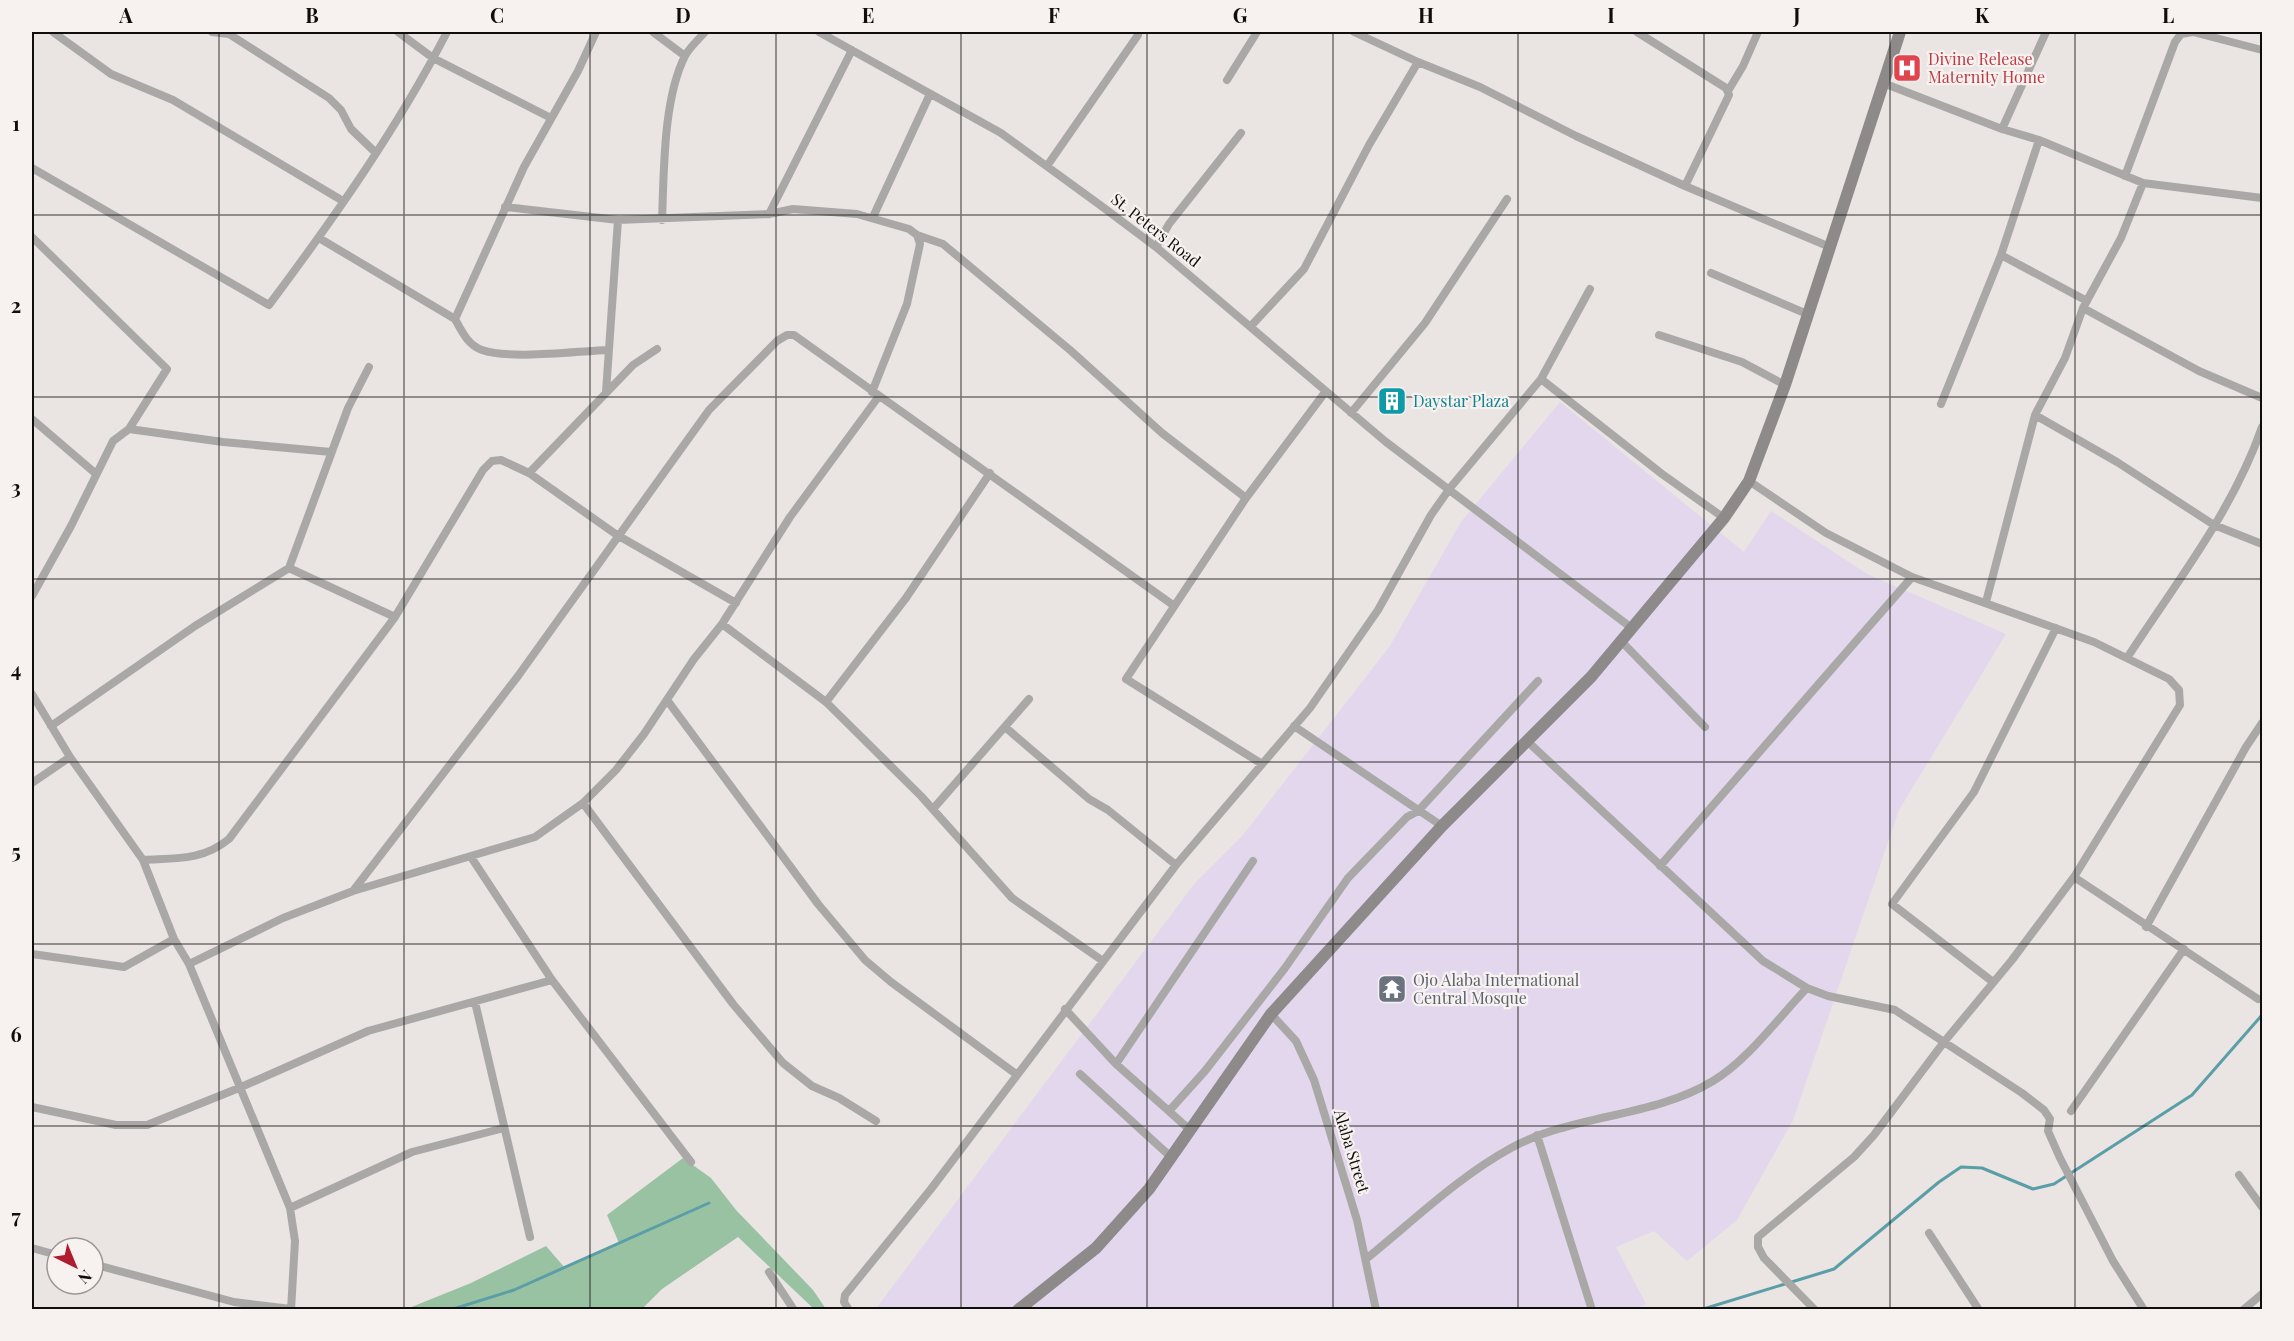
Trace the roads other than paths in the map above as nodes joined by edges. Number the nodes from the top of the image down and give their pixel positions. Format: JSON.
{"nodes":[{"id":1,"x":53,"y":32,"type":"edge"},
{"id":2,"x":212,"y":32,"type":"edge"},
{"id":3,"x":398,"y":32,"type":"edge"},
{"id":4,"x":447,"y":32,"type":"edge"},
{"id":5,"x":596,"y":32,"type":"edge"},
{"id":6,"x":653,"y":32,"type":"edge"},
{"id":7,"x":705,"y":32,"type":"edge"},
{"id":8,"x":819,"y":32,"type":"edge"},
{"id":9,"x":1257,"y":32,"type":"edge"},
{"id":10,"x":1354,"y":32,"type":"edge"},
{"id":11,"x":1758,"y":32,"type":"edge"},
{"id":12,"x":1900,"y":32,"type":"edge"},
{"id":13,"x":2046,"y":32,"type":"edge"},
{"id":14,"x":1643,"y":33,"type":"edge"},
{"id":15,"x":1138,"y":35,"type":"dead end"},
{"id":16,"x":852,"y":50,"type":"junction"},
{"id":17,"x":2262,"y":50,"type":"edge"},
{"id":18,"x":685,"y":56,"type":"junction"},
{"id":19,"x":433,"y":58,"type":"junction"},
{"id":20,"x":1418,"y":62,"type":"junction"},
{"id":21,"x":1227,"y":80,"type":"dead end"},
{"id":22,"x":1883,"y":82,"type":"junction"},
{"id":23,"x":1728,"y":92,"type":"junction"},
{"id":24,"x":930,"y":94,"type":"junction"},
{"id":25,"x":551,"y":118,"type":"junction"},
{"id":26,"x":2002,"y":129,"type":"junction"},
{"id":27,"x":1241,"y":133,"type":"dead end"},
{"id":28,"x":2039,"y":140,"type":"junction"},
{"id":29,"x":376,"y":153,"type":"junction"},
{"id":30,"x":1047,"y":166,"type":"junction"},
{"id":31,"x":32,"y":168,"type":"edge"},
{"id":32,"x":2125,"y":176,"type":"junction"},
{"id":33,"x":2143,"y":183,"type":"junction"},
{"id":34,"x":1685,"y":186,"type":"junction"},
{"id":35,"x":2262,"y":198,"type":"edge"},
{"id":36,"x":1507,"y":199,"type":"dead end"},
{"id":37,"x":343,"y":201,"type":"junction"},
{"id":38,"x":505,"y":207,"type":"junction"},
{"id":39,"x":769,"y":214,"type":"junction"},
{"id":40,"x":873,"y":217,"type":"junction"},
{"id":41,"x":618,"y":220,"type":"junction"},
{"id":42,"x":662,"y":220,"type":"junction"},
{"id":43,"x":917,"y":235,"type":"junction"},
{"id":44,"x":32,"y":237,"type":"edge"},
{"id":45,"x":319,"y":238,"type":"junction"},
{"id":46,"x":1156,"y":247,"type":"junction"},
{"id":47,"x":1830,"y":247,"type":"junction"},
{"id":48,"x":2001,"y":255,"type":"junction"},
{"id":49,"x":1711,"y":273,"type":"dead end"},
{"id":50,"x":1590,"y":289,"type":"dead end"},
{"id":51,"x":2085,"y":304,"type":"junction"},
{"id":52,"x":1807,"y":314,"type":"junction"},
{"id":53,"x":455,"y":319,"type":"junction"},
{"id":54,"x":1251,"y":326,"type":"junction"},
{"id":55,"x":1659,"y":335,"type":"dead end"},
{"id":56,"x":657,"y":349,"type":"dead end"},
{"id":57,"x":609,"y":350,"type":"junction"},
{"id":58,"x":369,"y":367,"type":"dead end"},
{"id":59,"x":1541,"y":379,"type":"junction"},
{"id":60,"x":1785,"y":385,"type":"junction"},
{"id":61,"x":1326,"y":391,"type":"junction"},
{"id":62,"x":606,"y":392,"type":"junction"},
{"id":63,"x":876,"y":394,"type":"junction"},
{"id":64,"x":2262,"y":398,"type":"edge"},
{"id":65,"x":1941,"y":404,"type":"dead end"},
{"id":66,"x":1351,"y":413,"type":"junction"},
{"id":67,"x":2035,"y":415,"type":"junction"},
{"id":68,"x":32,"y":419,"type":"edge"},
{"id":69,"x":2262,"y":427,"type":"edge"},
{"id":70,"x":129,"y":429,"type":"junction"},
{"id":71,"x":331,"y":452,"type":"junction"},
{"id":72,"x":529,"y":473,"type":"junction"},
{"id":73,"x":990,"y":473,"type":"junction"},
{"id":74,"x":95,"y":474,"type":"junction"},
{"id":75,"x":1749,"y":480,"type":"junction"},
{"id":76,"x":1450,"y":488,"type":"junction"},
{"id":77,"x":1246,"y":498,"type":"junction"},
{"id":78,"x":1724,"y":518,"type":"junction"},
{"id":79,"x":2214,"y":525,"type":"junction"},
{"id":80,"x":617,"y":535,"type":"junction"},
{"id":81,"x":2262,"y":544,"type":"edge"},
{"id":82,"x":289,"y":568,"type":"junction"},
{"id":83,"x":1912,"y":577,"type":"junction"},
{"id":84,"x":32,"y":596,"type":"edge"},
{"id":85,"x":1986,"y":602,"type":"junction"},
{"id":86,"x":736,"y":603,"type":"junction"},
{"id":87,"x":1173,"y":605,"type":"junction"},
{"id":88,"x":395,"y":617,"type":"junction"},
{"id":89,"x":722,"y":624,"type":"junction"},
{"id":90,"x":2056,"y":628,"type":"junction"},
{"id":91,"x":1633,"y":629,"type":"junction"},
{"id":92,"x":1621,"y":642,"type":"junction"},
{"id":93,"x":2127,"y":658,"type":"junction"},
{"id":94,"x":1538,"y":681,"type":"dead end"},
{"id":95,"x":32,"y":694,"type":"edge"},
{"id":96,"x":1029,"y":699,"type":"dead end"},
{"id":97,"x":666,"y":700,"type":"junction"},
{"id":98,"x":826,"y":702,"type":"junction"},
{"id":99,"x":2262,"y":723,"type":"edge"},
{"id":100,"x":51,"y":726,"type":"junction"},
{"id":101,"x":1294,"y":726,"type":"junction"},
{"id":102,"x":1005,"y":727,"type":"junction"},
{"id":103,"x":1705,"y":727,"type":"dead end"},
{"id":104,"x":1527,"y":741,"type":"junction"},
{"id":105,"x":70,"y":757,"type":"junction"},
{"id":106,"x":1262,"y":764,"type":"junction"},
{"id":107,"x":32,"y":783,"type":"edge"},
{"id":108,"x":583,"y":803,"type":"junction"},
{"id":109,"x":933,"y":809,"type":"junction"},
{"id":110,"x":1418,"y":811,"type":"junction"},
{"id":111,"x":1442,"y":826,"type":"junction"},
{"id":112,"x":471,"y":857,"type":"junction"},
{"id":113,"x":143,"y":860,"type":"junction"},
{"id":114,"x":1253,"y":861,"type":"dead end"},
{"id":115,"x":1176,"y":865,"type":"junction"},
{"id":116,"x":1660,"y":866,"type":"junction"},
{"id":117,"x":2074,"y":877,"type":"junction"},
{"id":118,"x":353,"y":891,"type":"junction"},
{"id":119,"x":2146,"y":927,"type":"junction"},
{"id":120,"x":174,"y":939,"type":"junction"},
{"id":121,"x":2184,"y":949,"type":"junction"},
{"id":122,"x":32,"y":954,"type":"edge"},
{"id":123,"x":1102,"y":961,"type":"junction"},
{"id":124,"x":189,"y":964,"type":"junction"},
{"id":125,"x":552,"y":980,"type":"junction"},
{"id":126,"x":1993,"y":982,"type":"junction"},
{"id":127,"x":1807,"y":988,"type":"junction"},
{"id":128,"x":2258,"y":999,"type":"dead end"},
{"id":129,"x":475,"y":1002,"type":"junction"},
{"id":130,"x":1065,"y":1010,"type":"junction"},
{"id":131,"x":1271,"y":1014,"type":"junction"},
{"id":132,"x":1944,"y":1042,"type":"junction"},
{"id":133,"x":1116,"y":1064,"type":"junction"},
{"id":134,"x":1016,"y":1074,"type":"junction"},
{"id":135,"x":1080,"y":1074,"type":"dead end"},
{"id":136,"x":239,"y":1088,"type":"junction"},
{"id":137,"x":32,"y":1107,"type":"edge"},
{"id":138,"x":1169,"y":1111,"type":"junction"},
{"id":139,"x":2071,"y":1111,"type":"dead end"},
{"id":140,"x":876,"y":1121,"type":"dead end"},
{"id":141,"x":504,"y":1128,"type":"junction"},
{"id":142,"x":1190,"y":1130,"type":"junction"},
{"id":143,"x":1537,"y":1136,"type":"junction"},
{"id":144,"x":1172,"y":1158,"type":"junction"},
{"id":145,"x":691,"y":1162,"type":"dead end"},
{"id":146,"x":2239,"y":1175,"type":"dead end"},
{"id":147,"x":2262,"y":1207,"type":"edge"},
{"id":148,"x":290,"y":1208,"type":"junction"},
{"id":149,"x":1929,"y":1233,"type":"dead end"},
{"id":150,"x":530,"y":1237,"type":"dead end"},
{"id":151,"x":1366,"y":1259,"type":"junction"},
{"id":152,"x":105,"y":1267,"type":"edge"},
{"id":153,"x":769,"y":1272,"type":"dead end"},
{"id":154,"x":2262,"y":1294,"type":"edge"},
{"id":155,"x":291,"y":1309,"type":"edge"},
{"id":156,"x":794,"y":1310,"type":"edge"},
{"id":157,"x":849,"y":1310,"type":"edge"},
{"id":158,"x":1018,"y":1310,"type":"edge"},
{"id":159,"x":1376,"y":1310,"type":"edge"},
{"id":160,"x":1592,"y":1310,"type":"edge"},
{"id":161,"x":1815,"y":1310,"type":"edge"},
{"id":162,"x":1979,"y":1310,"type":"edge"},
{"id":163,"x":2144,"y":1310,"type":"edge"},
{"id":164,"x":2243,"y":1310,"type":"edge"}],
"edges":[{"from":1,"to":37,"type":"street"},
{"from":2,"to":29,"type":"street"},
{"from":3,"to":19,"type":"street"},
{"from":4,"to":19,"type":"street"},
{"from":5,"to":25,"type":"street"},
{"from":6,"to":18,"type":"street"},
{"from":7,"to":18,"type":"street"},
{"from":8,"to":16,"type":"street","name":"St. Peters Road"},
{"from":9,"to":21,"type":"street"},
{"from":10,"to":20,"type":"street"},
{"from":11,"to":23,"type":"street"},
{"from":12,"to":22,"type":"main road"},
{"from":13,"to":26,"type":"street"},
{"from":14,"to":23,"type":"street"},
{"from":15,"to":30,"type":"street"},
{"from":16,"to":24,"type":"street","name":"St. Peters Road"},
{"from":16,"to":39,"type":"street"},
{"from":17,"to":32,"type":"street"},
{"from":18,"to":42,"type":"street"},
{"from":19,"to":25,"type":"street"},
{"from":19,"to":29,"type":"street"},
{"from":20,"to":34,"type":"street"},
{"from":20,"to":54,"type":"street"},
{"from":22,"to":26,"type":"street"},
{"from":22,"to":47,"type":"main road"},
{"from":23,"to":34,"type":"street"},
{"from":24,"to":30,"type":"street","name":"St. Peters Road"},
{"from":24,"to":40,"type":"street"},
{"from":25,"to":38,"type":"street"},
{"from":26,"to":28,"type":"street"},
{"from":27,"to":46,"type":"street"},
{"from":28,"to":32,"type":"street"},
{"from":28,"to":48,"type":"street"},
{"from":29,"to":37,"type":"street"},
{"from":30,"to":46,"type":"street","name":"St. Peters Road"},
{"from":31,"to":45,"type":"street"},
{"from":32,"to":33,"type":"street"},
{"from":33,"to":35,"type":"street"},
{"from":33,"to":51,"type":"street"},
{"from":34,"to":47,"type":"street"},
{"from":36,"to":66,"type":"street"},
{"from":37,"to":45,"type":"street"},
{"from":38,"to":41,"type":"street"},
{"from":38,"to":53,"type":"street"},
{"from":39,"to":40,"type":"street"},
{"from":39,"to":42,"type":"street"},
{"from":40,"to":43,"type":"street"},
{"from":41,"to":42,"type":"street"},
{"from":41,"to":57,"type":"street"},
{"from":43,"to":63,"type":"street"},
{"from":43,"to":77,"type":"street"},
{"from":44,"to":70,"type":"street"},
{"from":45,"to":53,"type":"street"},
{"from":46,"to":54,"type":"street","name":"St. Peters Road"},
{"from":47,"to":52,"type":"main road"},
{"from":48,"to":51,"type":"street"},
{"from":48,"to":65,"type":"street"},
{"from":49,"to":52,"type":"street"},
{"from":50,"to":59,"type":"street"},
{"from":51,"to":64,"type":"street"},
{"from":51,"to":67,"type":"street"},
{"from":52,"to":60,"type":"main road"},
{"from":53,"to":57,"type":"street"},
{"from":54,"to":61,"type":"street","name":"St. Peters Road"},
{"from":55,"to":60,"type":"street"},
{"from":56,"to":62,"type":"street"},
{"from":57,"to":62,"type":"street"},
{"from":58,"to":71,"type":"street"},
{"from":59,"to":76,"type":"street"},
{"from":59,"to":78,"type":"street"},
{"from":60,"to":75,"type":"main road"},
{"from":61,"to":66,"type":"street","name":"St. Peters Road"},
{"from":61,"to":77,"type":"street"},
{"from":62,"to":72,"type":"street"},
{"from":63,"to":73,"type":"street"},
{"from":63,"to":80,"type":"street"},
{"from":63,"to":86,"type":"street"},
{"from":66,"to":76,"type":"street","name":"St. Peters Road"},
{"from":67,"to":79,"type":"street"},
{"from":67,"to":85,"type":"street"},
{"from":68,"to":74,"type":"street"},
{"from":69,"to":79,"type":"street"},
{"from":70,"to":71,"type":"street"},
{"from":70,"to":74,"type":"street"},
{"from":71,"to":82,"type":"street"},
{"from":72,"to":80,"type":"street"},
{"from":72,"to":88,"type":"street"},
{"from":73,"to":87,"type":"street"},
{"from":73,"to":98,"type":"street"},
{"from":74,"to":84,"type":"street"},
{"from":75,"to":78,"type":"main road"},
{"from":75,"to":83,"type":"street"},
{"from":76,"to":91,"type":"street","name":"St. Peters Road"},
{"from":76,"to":101,"type":"street"},
{"from":77,"to":87,"type":"street"},
{"from":78,"to":91,"type":"main road"},
{"from":79,"to":81,"type":"street"},
{"from":79,"to":93,"type":"street"},
{"from":80,"to":86,"type":"street"},
{"from":80,"to":118,"type":"street"},
{"from":82,"to":88,"type":"street"},
{"from":82,"to":100,"type":"street"},
{"from":83,"to":85,"type":"street"},
{"from":83,"to":116,"type":"street"},
{"from":85,"to":90,"type":"street"},
{"from":86,"to":89,"type":"street"},
{"from":87,"to":106,"type":"street"},
{"from":88,"to":113,"type":"street"},
{"from":89,"to":97,"type":"street"},
{"from":89,"to":98,"type":"street"},
{"from":90,"to":93,"type":"street"},
{"from":90,"to":126,"type":"street"},
{"from":91,"to":92,"type":"main road"},
{"from":92,"to":103,"type":"street"},
{"from":92,"to":104,"type":"main road"},
{"from":93,"to":117,"type":"street"},
{"from":94,"to":110,"type":"street"},
{"from":95,"to":100,"type":"street"},
{"from":96,"to":102,"type":"street"},
{"from":97,"to":108,"type":"street"},
{"from":97,"to":134,"type":"street"},
{"from":98,"to":109,"type":"street"},
{"from":99,"to":119,"type":"street"},
{"from":100,"to":105,"type":"street"},
{"from":101,"to":106,"type":"street"},
{"from":101,"to":110,"type":"street"},
{"from":102,"to":109,"type":"street"},
{"from":102,"to":115,"type":"street"},
{"from":104,"to":111,"type":"main road"},
{"from":104,"to":116,"type":"street"},
{"from":105,"to":107,"type":"street"},
{"from":105,"to":113,"type":"street"},
{"from":106,"to":115,"type":"street"},
{"from":108,"to":112,"type":"street"},
{"from":108,"to":140,"type":"street"},
{"from":109,"to":123,"type":"street"},
{"from":110,"to":111,"type":"street"},
{"from":110,"to":138,"type":"street"},
{"from":111,"to":131,"type":"main road"},
{"from":112,"to":118,"type":"street"},
{"from":112,"to":125,"type":"street"},
{"from":113,"to":120,"type":"street"},
{"from":114,"to":133,"type":"street"},
{"from":115,"to":123,"type":"street"},
{"from":116,"to":127,"type":"street"},
{"from":117,"to":119,"type":"street"},
{"from":117,"to":126,"type":"street"},
{"from":118,"to":124,"type":"street"},
{"from":119,"to":121,"type":"street"},
{"from":120,"to":122,"type":"street"},
{"from":120,"to":124,"type":"street"},
{"from":121,"to":128,"type":"street"},
{"from":121,"to":139,"type":"street"},
{"from":123,"to":130,"type":"street"},
{"from":124,"to":136,"type":"street"},
{"from":125,"to":129,"type":"street"},
{"from":125,"to":145,"type":"street"},
{"from":126,"to":132,"type":"street"},
{"from":127,"to":132,"type":"street"},
{"from":127,"to":143,"type":"street"},
{"from":129,"to":136,"type":"street"},
{"from":129,"to":141,"type":"street"},
{"from":130,"to":133,"type":"street"},
{"from":130,"to":134,"type":"street"},
{"from":131,"to":142,"type":"main road"},
{"from":131,"to":151,"type":"street","name":"Alaba Street"},
{"from":132,"to":161,"type":"street"},
{"from":132,"to":163,"type":"street"},
{"from":133,"to":138,"type":"street"},
{"from":134,"to":157,"type":"street"},
{"from":135,"to":144,"type":"street"},
{"from":136,"to":137,"type":"street"},
{"from":136,"to":148,"type":"street"},
{"from":138,"to":142,"type":"street"},
{"from":141,"to":148,"type":"street"},
{"from":141,"to":150,"type":"street"},
{"from":142,"to":144,"type":"main road"},
{"from":143,"to":151,"type":"street"},
{"from":143,"to":160,"type":"street"},
{"from":144,"to":158,"type":"main road"},
{"from":146,"to":147,"type":"street"},
{"from":148,"to":155,"type":"street"},
{"from":149,"to":162,"type":"street"},
{"from":151,"to":159,"type":"street","name":"Alaba Street"},
{"from":152,"to":155,"type":"street"},
{"from":153,"to":156,"type":"street"},
{"from":154,"to":164,"type":"street"}]}
